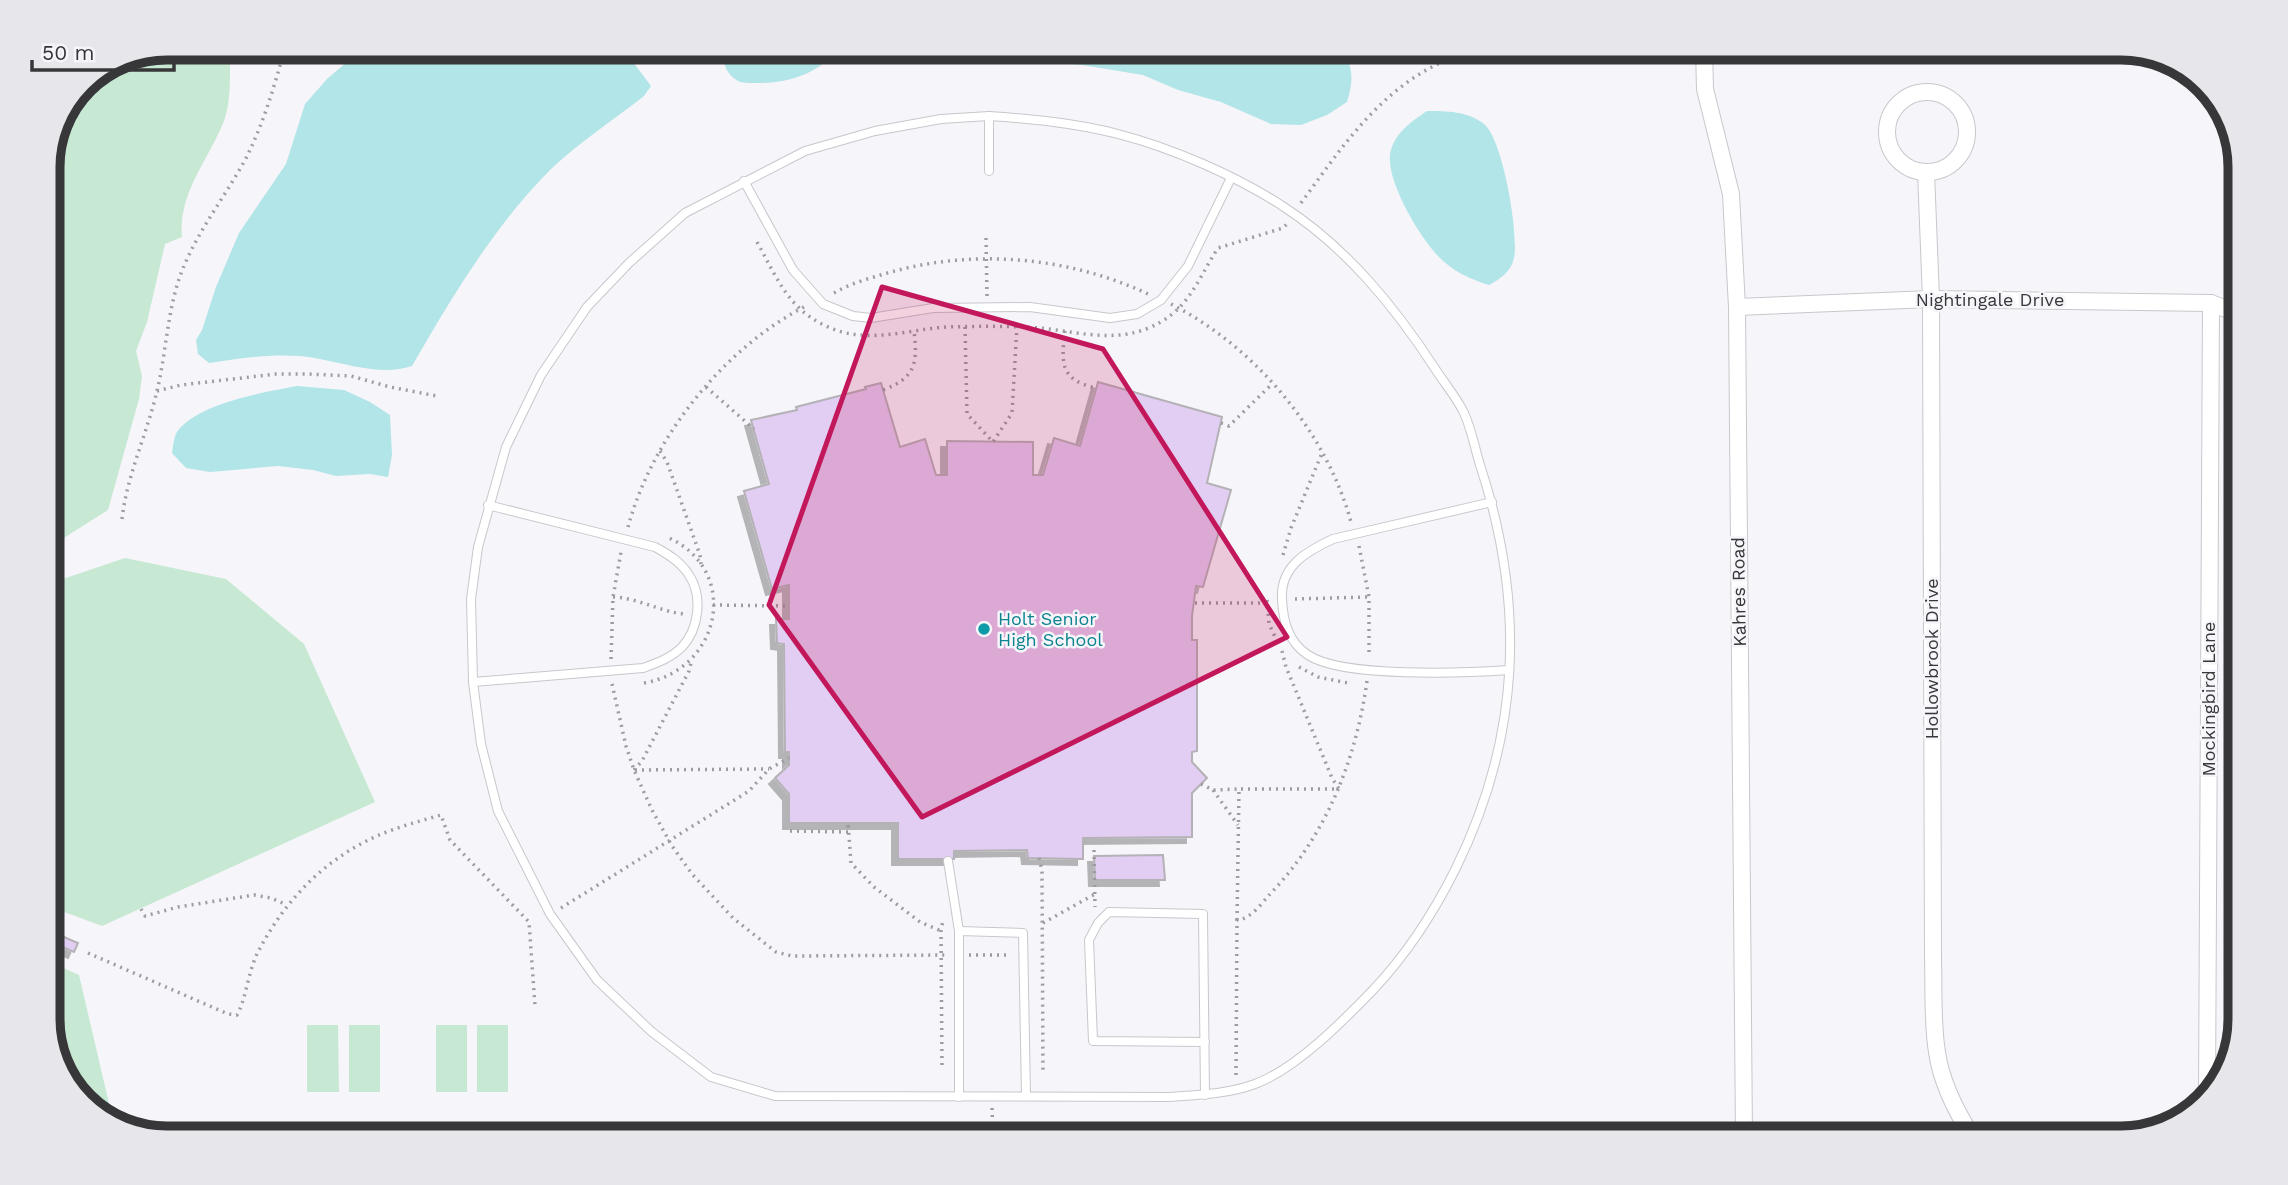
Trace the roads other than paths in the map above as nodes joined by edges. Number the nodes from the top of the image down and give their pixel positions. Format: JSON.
{"nodes":[{"id":1,"x":1704,"y":60,"type":"edge"},
{"id":2,"x":989,"y":116,"type":"junction"},
{"id":3,"x":989,"y":172,"type":"dead end"},
{"id":4,"x":1926,"y":172,"type":"junction"},
{"id":5,"x":1231,"y":178,"type":"junction"},
{"id":6,"x":744,"y":181,"type":"junction"},
{"id":7,"x":1931,"y":299,"type":"junction"},
{"id":8,"x":2211,"y":303,"type":"junction"},
{"id":9,"x":1737,"y":307,"type":"junction"},
{"id":10,"x":2228,"y":310,"type":"edge"},
{"id":11,"x":1492,"y":502,"type":"junction"},
{"id":12,"x":488,"y":505,"type":"junction"},
{"id":13,"x":1509,"y":670,"type":"junction"},
{"id":14,"x":473,"y":682,"type":"junction"},
{"id":15,"x":948,"y":861,"type":"dead end"},
{"id":16,"x":959,"y":931,"type":"junction"},
{"id":17,"x":1205,"y":1042,"type":"junction"},
{"id":18,"x":2207,"y":1083,"type":"edge"},
{"id":19,"x":1205,"y":1095,"type":"junction"},
{"id":20,"x":1026,"y":1096,"type":"junction"},
{"id":21,"x":959,"y":1097,"type":"junction"},
{"id":22,"x":1744,"y":1126,"type":"edge"},
{"id":23,"x":1965,"y":1126,"type":"edge"}],
"edges":[{"from":1,"to":9,"type":"street","name":"Kahres Road"},
{"from":2,"to":3,"type":"lane"},
{"from":2,"to":5,"type":"lane"},
{"from":2,"to":6,"type":"lane"},
{"from":4,"to":4,"type":"street"},
{"from":4,"to":7,"type":"street","name":"Hollowbrook Drive"},
{"from":5,"to":6,"type":"lane"},
{"from":5,"to":11,"type":"lane"},
{"from":6,"to":12,"type":"lane"},
{"from":7,"to":8,"type":"street","name":"Nightingale Drive"},
{"from":7,"to":9,"type":"street","name":"Nightingale Drive"},
{"from":7,"to":23,"type":"street","name":"Hollowbrook Drive"},
{"from":8,"to":10,"type":"street","name":"Nightingale Drive"},
{"from":8,"to":18,"type":"street","name":"Mockingbird Lane"},
{"from":9,"to":22,"type":"street","name":"Kahres Road"},
{"from":11,"to":13,"type":"lane"},
{"from":11,"to":13,"type":"lane"},
{"from":12,"to":14,"type":"lane"},
{"from":12,"to":14,"type":"lane"},
{"from":13,"to":19,"type":"lane"},
{"from":14,"to":21,"type":"lane"},
{"from":15,"to":16,"type":"lane"},
{"from":16,"to":20,"type":"lane"},
{"from":16,"to":21,"type":"lane"},
{"from":17,"to":17,"type":"lane"},
{"from":17,"to":19,"type":"lane"},
{"from":19,"to":20,"type":"lane"},
{"from":20,"to":21,"type":"lane"}]}
